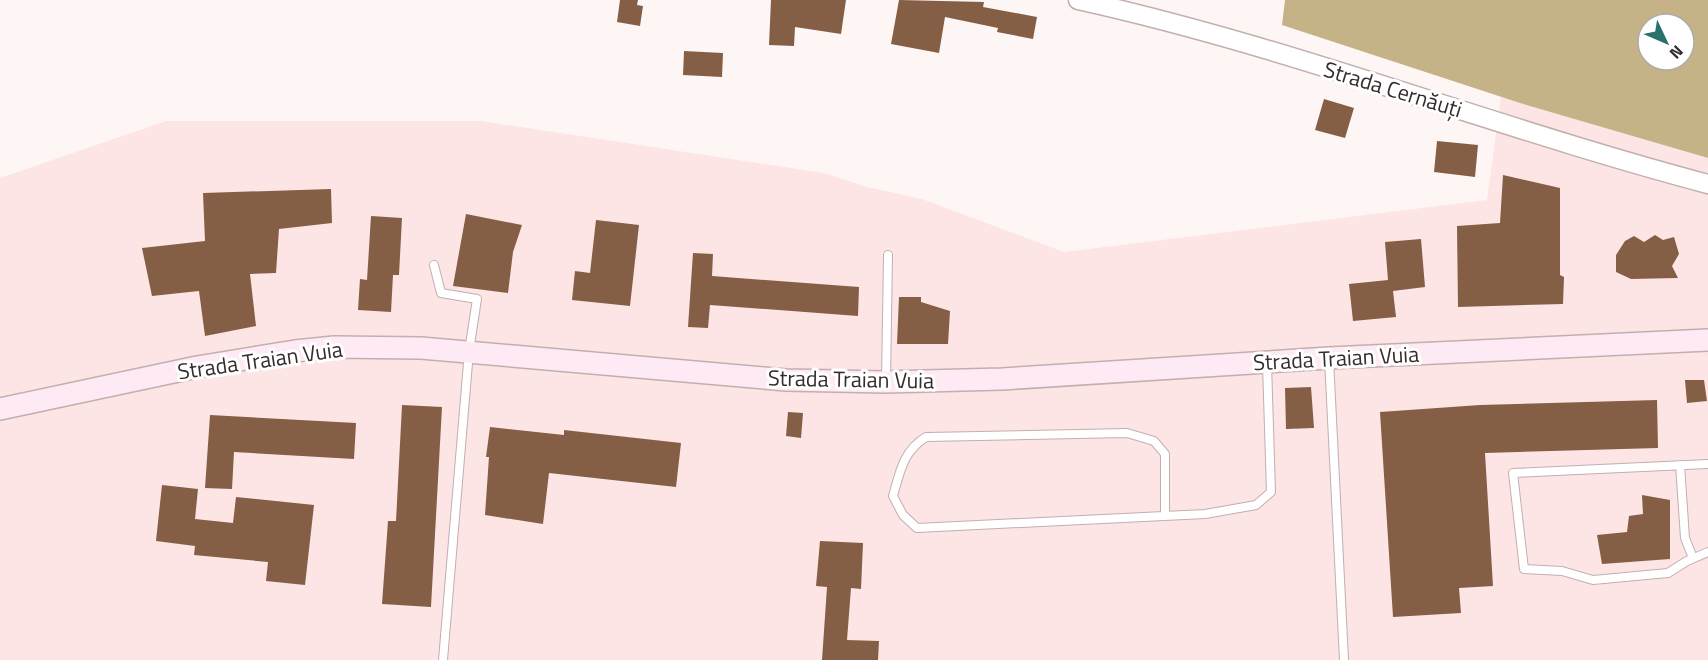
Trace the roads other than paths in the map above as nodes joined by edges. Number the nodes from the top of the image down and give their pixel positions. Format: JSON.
{"nodes":[{"id":1,"x":1078,"y":0,"type":"edge"},
{"id":2,"x":1708,"y":184,"type":"edge"},
{"id":3,"x":888,"y":255,"type":"dead end"},
{"id":4,"x":434,"y":265,"type":"dead end"},
{"id":5,"x":1708,"y":340,"type":"edge"},
{"id":6,"x":469,"y":351,"type":"junction"},
{"id":7,"x":1329,"y":358,"type":"junction"},
{"id":8,"x":1267,"y":362,"type":"junction"},
{"id":9,"x":886,"y":382,"type":"junction"},
{"id":10,"x":0,"y":409,"type":"edge"},
{"id":11,"x":1708,"y":464,"type":"edge"},
{"id":12,"x":1680,"y":465,"type":"junction"},
{"id":13,"x":1165,"y":515,"type":"junction"},
{"id":14,"x":1708,"y":552,"type":"edge"},
{"id":15,"x":1694,"y":558,"type":"junction"},
{"id":16,"x":443,"y":660,"type":"edge"},
{"id":17,"x":1344,"y":660,"type":"edge"}],
"edges":[{"from":1,"to":2,"type":"street","name":"Strada Cernăuți"},
{"from":3,"to":9,"type":"lane"},
{"from":4,"to":6,"type":"lane"},
{"from":5,"to":7,"type":"main road","name":"Strada Traian Vuia"},
{"from":6,"to":9,"type":"main road","name":"Strada Traian Vuia"},
{"from":6,"to":10,"type":"main road","name":"Strada Traian Vuia"},
{"from":6,"to":16,"type":"lane"},
{"from":7,"to":8,"type":"main road","name":"Strada Traian Vuia"},
{"from":7,"to":17,"type":"lane"},
{"from":8,"to":9,"type":"main road","name":"Strada Traian Vuia"},
{"from":8,"to":13,"type":"lane"},
{"from":11,"to":12,"type":"lane"},
{"from":12,"to":15,"type":"lane"},
{"from":12,"to":15,"type":"lane"},
{"from":13,"to":13,"type":"lane"},
{"from":14,"to":15,"type":"lane"}]}
